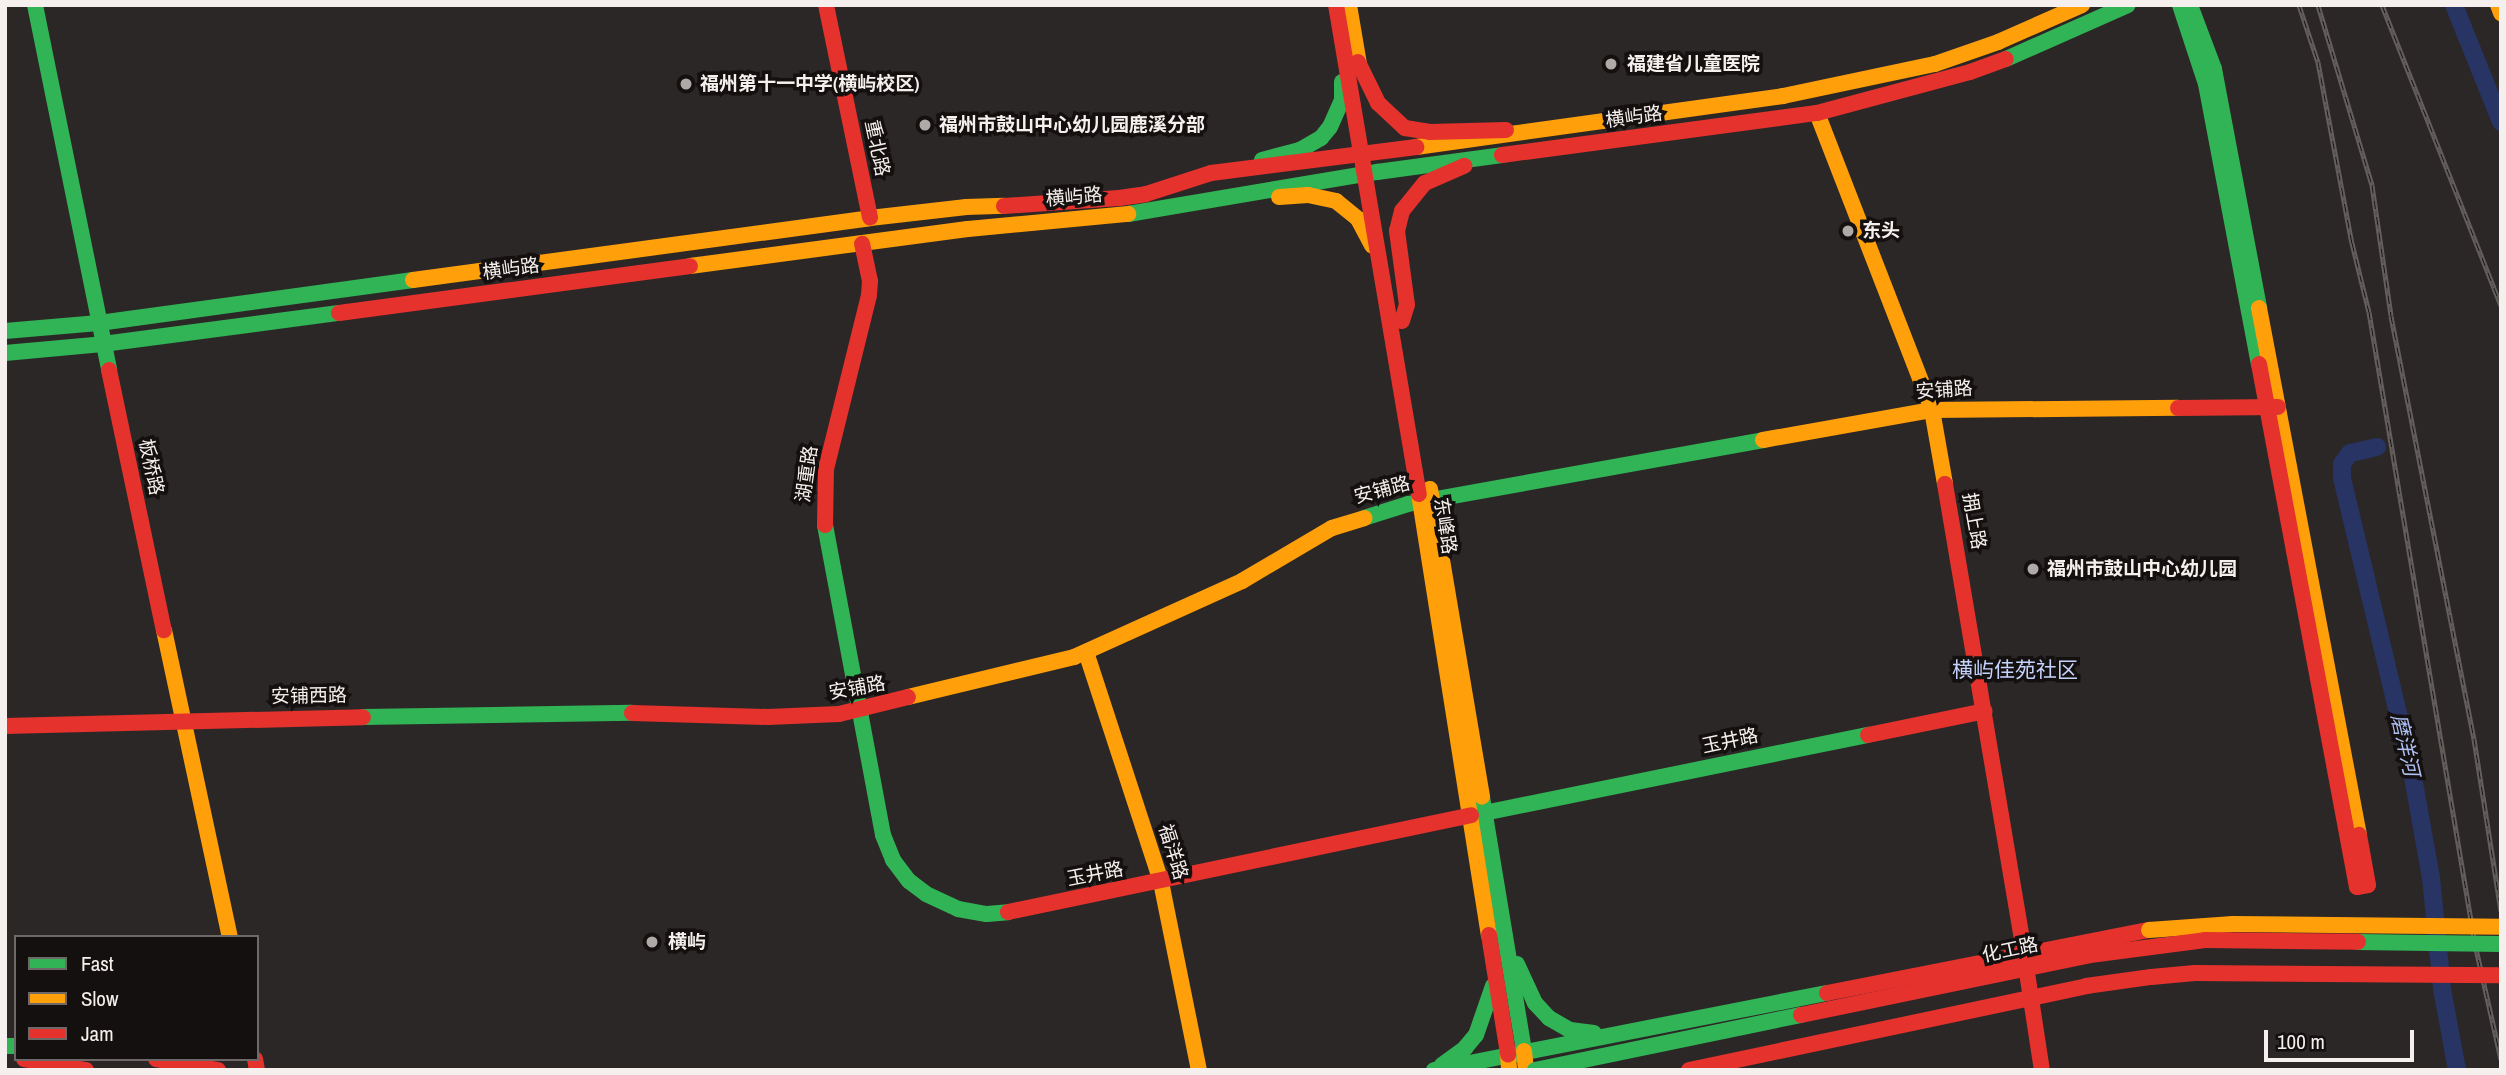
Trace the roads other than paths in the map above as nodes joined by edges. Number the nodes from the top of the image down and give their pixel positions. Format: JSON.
{"nodes":[{"id":1,"x":35,"y":5,"type":"edge"},
{"id":2,"x":826,"y":5,"type":"edge"},
{"id":3,"x":1335,"y":5,"type":"edge"},
{"id":4,"x":1349,"y":5,"type":"edge"},
{"id":5,"x":2082,"y":5,"type":"edge"},
{"id":6,"x":2128,"y":5,"type":"edge"},
{"id":7,"x":2180,"y":5,"type":"edge"},
{"id":8,"x":2190,"y":5,"type":"edge"},
{"id":9,"x":2498,"y":5,"type":"edge"},
{"id":10,"x":2501,"y":13,"type":"edge"},
{"id":11,"x":1358,"y":62,"type":"junction"},
{"id":12,"x":1817,"y":113,"type":"junction"},
{"id":13,"x":1534,"y":130,"type":"junction"},
{"id":14,"x":1368,"y":152,"type":"junction"},
{"id":15,"x":1489,"y":157,"type":"junction"},
{"id":16,"x":1211,"y":173,"type":"junction"},
{"id":17,"x":1371,"y":173,"type":"junction"},
{"id":18,"x":1217,"y":200,"type":"junction"},
{"id":19,"x":870,"y":218,"type":"junction"},
{"id":20,"x":862,"y":244,"type":"junction"},
{"id":21,"x":1385,"y":288,"type":"junction"},
{"id":22,"x":1402,"y":321,"type":"junction"},
{"id":23,"x":99,"y":323,"type":"junction"},
{"id":24,"x":5,"y":331,"type":"edge"},
{"id":25,"x":103,"y":344,"type":"junction"},
{"id":26,"x":5,"y":354,"type":"edge"},
{"id":27,"x":2273,"y":407,"type":"junction"},
{"id":28,"x":1933,"y":410,"type":"junction"},
{"id":29,"x":1426,"y":500,"type":"junction"},
{"id":30,"x":1086,"y":652,"type":"junction"},
{"id":31,"x":1985,"y":711,"type":"junction"},
{"id":32,"x":613,"y":712,"type":"joint"},
{"id":33,"x":858,"y":712,"type":"junction"},
{"id":34,"x":186,"y":720,"type":"junction"},
{"id":35,"x":5,"y":726,"type":"edge"},
{"id":36,"x":1478,"y":814,"type":"junction"},
{"id":37,"x":1161,"y":882,"type":"junction"},
{"id":38,"x":2501,"y":927,"type":"edge"},
{"id":39,"x":1504,"y":929,"type":"junction"},
{"id":40,"x":230,"y":935,"type":"edge"},
{"id":41,"x":2501,"y":944,"type":"edge"},
{"id":42,"x":2024,"y":953,"type":"junction"},
{"id":43,"x":2501,"y":959,"type":"edge"},
{"id":44,"x":1496,"y":975,"type":"junction"},
{"id":45,"x":2501,"y":975,"type":"edge"},
{"id":46,"x":2032,"y":999,"type":"junction"},
{"id":47,"x":1632,"y":1031,"type":"junction"},
{"id":48,"x":1514,"y":1058,"type":"edge"},
{"id":49,"x":35,"y":1061,"type":"edge"},
{"id":50,"x":167,"y":1061,"type":"edge"},
{"id":51,"x":2043,"y":1067,"type":"edge"},
{"id":52,"x":86,"y":1070,"type":"edge"},
{"id":53,"x":218,"y":1070,"type":"edge"},
{"id":54,"x":1199,"y":1070,"type":"edge"},
{"id":55,"x":1434,"y":1070,"type":"edge"},
{"id":56,"x":1527,"y":1070,"type":"edge"},
{"id":57,"x":1535,"y":1070,"type":"edge"},
{"id":58,"x":1609,"y":1070,"type":"edge"},
{"id":59,"x":1689,"y":1070,"type":"edge"}],
"edges":[{"from":1,"to":23,"type":"main road","name":"板桥路"},
{"from":2,"to":19,"type":"main road","name":"重北路"},
{"from":3,"to":14,"type":"main road","name":"东峰路"},
{"from":3,"to":16,"type":"main road"},
{"from":4,"to":11,"type":"main road","name":"东峰路"},
{"from":5,"to":13,"type":"main road","name":"横屿路"},
{"from":6,"to":12,"type":"main road","name":"横屿路"},
{"from":7,"to":27,"type":"main road"},
{"from":8,"to":27,"type":"main road"},
{"from":9,"to":10,"type":"main road"},
{"from":11,"to":13,"type":"main road"},
{"from":11,"to":14,"type":"main road","name":"东峰路"},
{"from":12,"to":15,"type":"main road","name":"横屿路"},
{"from":12,"to":28,"type":"main road","name":"拥上路"},
{"from":13,"to":14,"type":"main road","name":"横屿路"},
{"from":14,"to":16,"type":"main road","name":"横屿路"},
{"from":14,"to":17,"type":"main road","name":"东峰路"},
{"from":15,"to":17,"type":"main road","name":"横屿路"},
{"from":15,"to":22,"type":"main road"},
{"from":16,"to":19,"type":"main road","name":"横屿路"},
{"from":17,"to":18,"type":"main road","name":"横屿路"},
{"from":17,"to":21,"type":"main road","name":"东峰路"},
{"from":17,"to":22,"type":"main road","name":"东峰路"},
{"from":18,"to":20,"type":"main road","name":"横屿路"},
{"from":18,"to":21,"type":"main road"},
{"from":19,"to":23,"type":"main road","name":"横屿路"},
{"from":20,"to":25,"type":"main road","name":"横屿路"},
{"from":20,"to":33,"type":"main road","name":"湖重路"},
{"from":21,"to":29,"type":"main road","name":"东峰路"},
{"from":22,"to":29,"type":"main road","name":"东峰路"},
{"from":23,"to":24,"type":"main road","name":"横屿路"},
{"from":23,"to":25,"type":"main road","name":"板桥路"},
{"from":25,"to":26,"type":"main road","name":"横屿路"},
{"from":25,"to":34,"type":"main road","name":"板桥路"},
{"from":27,"to":27,"type":"main road"},
{"from":27,"to":28,"type":"main road","name":"安铺路"},
{"from":28,"to":29,"type":"main road","name":"安铺路"},
{"from":28,"to":31,"type":"main road","name":"拥上路"},
{"from":29,"to":30,"type":"main road","name":"安铺路"},
{"from":29,"to":36,"type":"main road","name":"东峰路"},
{"from":30,"to":33,"type":"main road","name":"安铺路"},
{"from":30,"to":37,"type":"main road","name":"福洋路"},
{"from":31,"to":36,"type":"main road","name":"玉井路"},
{"from":31,"to":42,"type":"main road","name":"拥上路"},
{"from":32,"to":33,"type":"main road","name":"安铺路"},
{"from":32,"to":34,"type":"main road","name":"安铺西路"},
{"from":33,"to":37,"type":"main road","name":"玉井路"},
{"from":34,"to":35,"type":"main road","name":"安铺西路"},
{"from":34,"to":40,"type":"main road","name":"板桥路"},
{"from":36,"to":37,"type":"main road","name":"玉井路"},
{"from":36,"to":39,"type":"main road","name":"东峰路"},
{"from":36,"to":44,"type":"main road","name":"东峰路"},
{"from":37,"to":54,"type":"main road","name":"福洋路"},
{"from":38,"to":42,"type":"main road","bridge":true},
{"from":39,"to":47,"type":"main road"},
{"from":39,"to":48,"type":"main road","name":"东峰路"},
{"from":41,"to":57,"type":"main road","name":"化工路","bridge":true},
{"from":42,"to":46,"type":"main road","name":"拥上路"},
{"from":42,"to":47,"type":"main road"},
{"from":43,"to":58,"type":"main road","name":"化工路"},
{"from":44,"to":48,"type":"main road","name":"东峰路"},
{"from":44,"to":55,"type":"main road"},
{"from":45,"to":46,"type":"main road","bridge":true},
{"from":46,"to":51,"type":"main road","name":"拥上路"},
{"from":46,"to":59,"type":"main road"},
{"from":47,"to":48,"type":"main road"},
{"from":48,"to":55,"type":"main road"},
{"from":48,"to":56,"type":"main road"},
{"from":49,"to":52,"type":"main road"},
{"from":50,"to":53,"type":"main road"}]}
